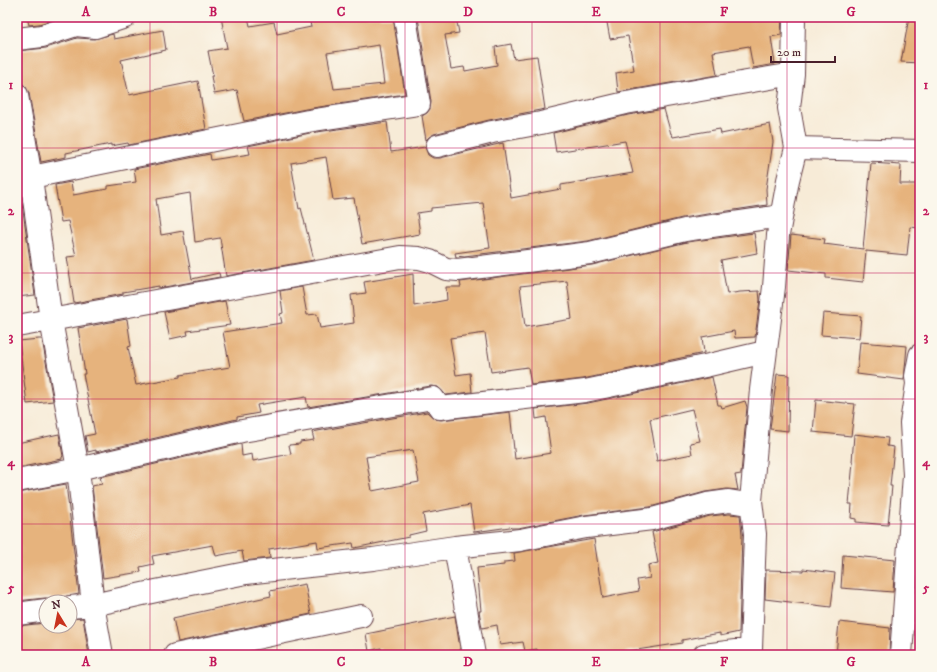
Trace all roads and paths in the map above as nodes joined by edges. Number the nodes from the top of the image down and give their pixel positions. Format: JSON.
{"nodes":[{"id":1,"x":125,"y":17,"type":"edge"},
{"id":2,"x":405,"y":17,"type":"edge"},
{"id":3,"x":794,"y":17,"type":"edge"},
{"id":4,"x":17,"y":39,"type":"edge"},
{"id":5,"x":793,"y":74,"type":"junction"},
{"id":6,"x":17,"y":96,"type":"edge"},
{"id":7,"x":437,"y":146,"type":"dead end"},
{"id":8,"x":796,"y":148,"type":"junction"},
{"id":9,"x":920,"y":151,"type":"edge"},
{"id":10,"x":24,"y":179,"type":"edge"},
{"id":11,"x":781,"y":216,"type":"junction"},
{"id":12,"x":51,"y":320,"type":"junction"},
{"id":13,"x":17,"y":326,"type":"edge"},
{"id":14,"x":765,"y":352,"type":"junction"},
{"id":15,"x":920,"y":355,"type":"edge"},
{"id":16,"x":78,"y":469,"type":"junction"},
{"id":17,"x":17,"y":482,"type":"edge"},
{"id":18,"x":752,"y":501,"type":"junction"},
{"id":19,"x":455,"y":547,"type":"junction"},
{"id":20,"x":93,"y":605,"type":"junction"},
{"id":21,"x":78,"y":606,"type":"edge"},
{"id":22,"x":38,"y":611,"type":"edge"},
{"id":23,"x":17,"y":614,"type":"edge"},
{"id":24,"x":361,"y":616,"type":"dead end"},
{"id":25,"x":750,"y":652,"type":"edge"},
{"id":26,"x":102,"y":655,"type":"edge"},
{"id":27,"x":175,"y":655,"type":"edge"},
{"id":28,"x":474,"y":655,"type":"edge"},
{"id":29,"x":704,"y":655,"type":"edge"},
{"id":30,"x":901,"y":655,"type":"edge"}],
"edges":[{"from":1,"to":4,"type":"street"},
{"from":2,"to":10,"type":"street"},
{"from":3,"to":5,"type":"street"},
{"from":5,"to":7,"type":"street"},
{"from":5,"to":8,"type":"street"},
{"from":6,"to":10,"type":"street"},
{"from":8,"to":9,"type":"street"},
{"from":8,"to":11,"type":"street"},
{"from":10,"to":12,"type":"street"},
{"from":11,"to":12,"type":"street"},
{"from":11,"to":14,"type":"street"},
{"from":12,"to":13,"type":"street"},
{"from":12,"to":16,"type":"street"},
{"from":14,"to":16,"type":"street"},
{"from":14,"to":18,"type":"street"},
{"from":15,"to":30,"type":"street"},
{"from":16,"to":17,"type":"street"},
{"from":16,"to":20,"type":"street"},
{"from":18,"to":19,"type":"street"},
{"from":18,"to":25,"type":"street"},
{"from":19,"to":20,"type":"street"},
{"from":19,"to":28,"type":"street"},
{"from":20,"to":21,"type":"street"},
{"from":20,"to":26,"type":"street"},
{"from":22,"to":23,"type":"street"},
{"from":24,"to":27,"type":"street"},
{"from":25,"to":29,"type":"street"}]}
